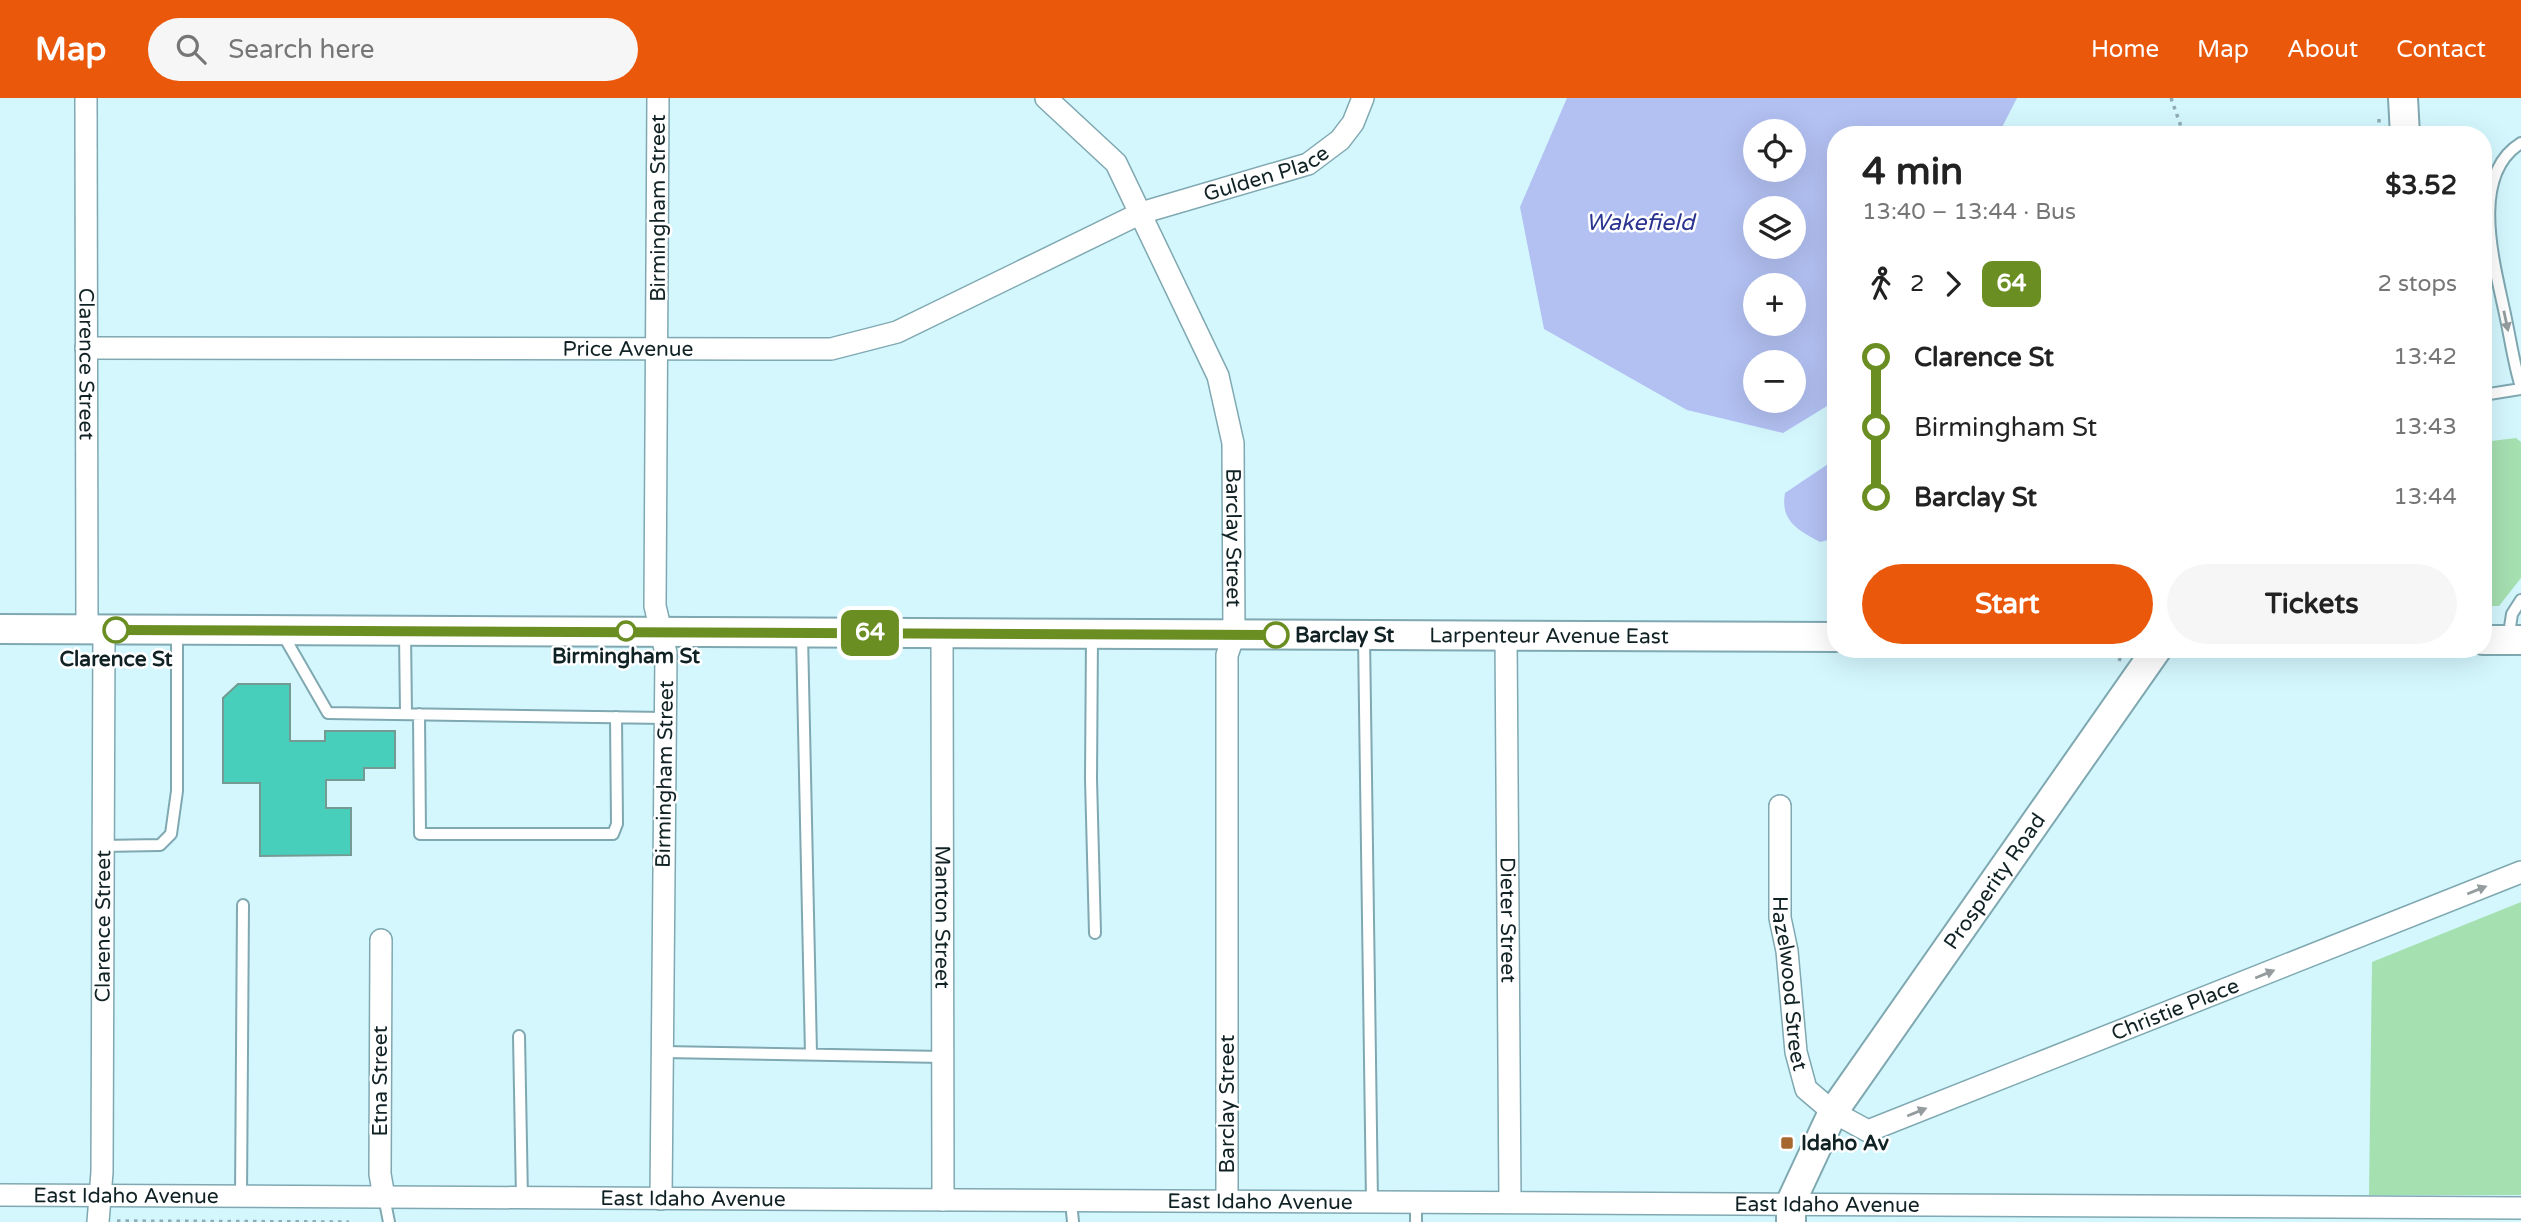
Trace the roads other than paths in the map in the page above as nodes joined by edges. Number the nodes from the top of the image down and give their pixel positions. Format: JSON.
{"nodes":[{"id":1,"x":86,"y":98,"type":"edge"},
{"id":2,"x":658,"y":98,"type":"edge"},
{"id":3,"x":1046,"y":98,"type":"edge"},
{"id":4,"x":1363,"y":98,"type":"edge"},
{"id":5,"x":2403,"y":98,"type":"edge"},
{"id":6,"x":2405,"y":126,"type":"edge"},
{"id":7,"x":2521,"y":143,"type":"edge"},
{"id":8,"x":2492,"y":185,"type":"edge"},
{"id":9,"x":1141,"y":213,"type":"junction"},
{"id":10,"x":2492,"y":225,"type":"edge"},
{"id":11,"x":86,"y":348,"type":"junction"},
{"id":12,"x":659,"y":351,"type":"junction"},
{"id":13,"x":2521,"y":388,"type":"edge"},
{"id":14,"x":2492,"y":394,"type":"edge"},
{"id":15,"x":2521,"y":600,"type":"edge"},
{"id":16,"x":0,"y":629,"type":"edge"},
{"id":17,"x":95,"y":630,"type":"junction"},
{"id":18,"x":177,"y":630,"type":"junction"},
{"id":19,"x":280,"y":631,"type":"junction"},
{"id":20,"x":405,"y":631,"type":"junction"},
{"id":21,"x":661,"y":632,"type":"junction"},
{"id":22,"x":802,"y":632,"type":"junction"},
{"id":23,"x":942,"y":633,"type":"junction"},
{"id":24,"x":1092,"y":635,"type":"junction"},
{"id":25,"x":1234,"y":635,"type":"junction"},
{"id":26,"x":1364,"y":636,"type":"junction"},
{"id":27,"x":1506,"y":636,"type":"junction"},
{"id":28,"x":1827,"y":637,"type":"edge"},
{"id":29,"x":2504,"y":640,"type":"edge"},
{"id":30,"x":2151,"y":658,"type":"edge"},
{"id":31,"x":406,"y":714,"type":"junction"},
{"id":32,"x":419,"y":714,"type":"junction"},
{"id":33,"x":616,"y":717,"type":"junction"},
{"id":34,"x":666,"y":718,"type":"junction"},
{"id":35,"x":1780,"y":806,"type":"dead end"},
{"id":36,"x":101,"y":846,"type":"junction"},
{"id":37,"x":2521,"y":872,"type":"edge"},
{"id":38,"x":243,"y":905,"type":"dead end"},
{"id":39,"x":1095,"y":933,"type":"dead end"},
{"id":40,"x":381,"y":940,"type":"dead end"},
{"id":41,"x":519,"y":1036,"type":"dead end"},
{"id":42,"x":663,"y":1052,"type":"junction"},
{"id":43,"x":811,"y":1054,"type":"junction"},
{"id":44,"x":943,"y":1057,"type":"junction"},
{"id":45,"x":1833,"y":1112,"type":"junction"},
{"id":46,"x":0,"y":1195,"type":"edge"},
{"id":47,"x":98,"y":1195,"type":"junction"},
{"id":48,"x":241,"y":1196,"type":"junction"},
{"id":49,"x":384,"y":1197,"type":"junction"},
{"id":50,"x":522,"y":1199,"type":"junction"},
{"id":51,"x":661,"y":1199,"type":"junction"},
{"id":52,"x":943,"y":1200,"type":"junction"},
{"id":53,"x":1227,"y":1201,"type":"junction"},
{"id":54,"x":1372,"y":1201,"type":"junction"},
{"id":55,"x":1510,"y":1202,"type":"junction"},
{"id":56,"x":2521,"y":1208,"type":"edge"},
{"id":57,"x":1072,"y":1211,"type":"edge"},
{"id":58,"x":1416,"y":1212,"type":"edge"},
{"id":59,"x":1791,"y":1212,"type":"edge"},
{"id":60,"x":2360,"y":1215,"type":"edge"},
{"id":61,"x":105,"y":1221,"type":"edge"},
{"id":62,"x":389,"y":1222,"type":"edge"}],
"edges":[{"from":1,"to":11,"type":"street","name":"Clarence Street"},
{"from":2,"to":12,"type":"street","name":"Birmingham Street"},
{"from":3,"to":9,"type":"street","name":"Barclay Street"},
{"from":4,"to":9,"type":"street","name":"Gulden Place"},
{"from":5,"to":6,"type":"street"},
{"from":7,"to":8,"type":"lane","one_way":true},
{"from":9,"to":12,"type":"street","name":"Price Avenue"},
{"from":9,"to":25,"type":"street","name":"Barclay Street"},
{"from":10,"to":13,"type":"lane","one_way":true},
{"from":11,"to":12,"type":"street","name":"Price Avenue"},
{"from":11,"to":17,"type":"street","name":"Clarence Street"},
{"from":12,"to":21,"type":"street","name":"Birmingham Street"},
{"from":13,"to":14,"type":"lane"},
{"from":15,"to":29,"type":"lane"},
{"from":16,"to":17,"type":"street","name":"Larpenteur Avenue East"},
{"from":17,"to":18,"type":"street","name":"Larpenteur Avenue East"},
{"from":17,"to":36,"type":"street","name":"Clarence Street"},
{"from":18,"to":19,"type":"street","name":"Larpenteur Avenue East"},
{"from":18,"to":36,"type":"lane"},
{"from":19,"to":20,"type":"street","name":"Larpenteur Avenue East"},
{"from":19,"to":31,"type":"lane"},
{"from":20,"to":21,"type":"street","name":"Larpenteur Avenue East"},
{"from":20,"to":31,"type":"lane"},
{"from":21,"to":22,"type":"street","name":"Larpenteur Avenue East"},
{"from":21,"to":34,"type":"street","name":"Birmingham Street"},
{"from":22,"to":23,"type":"street","name":"Larpenteur Avenue East"},
{"from":22,"to":43,"type":"lane"},
{"from":23,"to":24,"type":"street","name":"Larpenteur Avenue East"},
{"from":23,"to":44,"type":"street","name":"Manton Street"},
{"from":24,"to":25,"type":"street","name":"Larpenteur Avenue East"},
{"from":24,"to":39,"type":"lane"},
{"from":25,"to":26,"type":"street","name":"Larpenteur Avenue East"},
{"from":25,"to":53,"type":"street","name":"Barclay Street"},
{"from":26,"to":27,"type":"street","name":"Larpenteur Avenue East"},
{"from":26,"to":54,"type":"lane"},
{"from":27,"to":28,"type":"street","name":"Larpenteur Avenue East"},
{"from":27,"to":55,"type":"street","name":"Dieter Street"},
{"from":30,"to":45,"type":"street","name":"Prosperity Road"},
{"from":31,"to":32,"type":"lane"},
{"from":32,"to":33,"type":"lane"},
{"from":32,"to":33,"type":"lane"},
{"from":33,"to":34,"type":"lane"},
{"from":34,"to":42,"type":"street","name":"Birmingham Street"},
{"from":35,"to":45,"type":"street","name":"Hazelwood Street"},
{"from":36,"to":47,"type":"street","name":"Clarence Street"},
{"from":45,"to":37,"type":"street","name":"Christie Place","one_way":true},
{"from":38,"to":48,"type":"lane"},
{"from":40,"to":49,"type":"street","name":"Etna Street"},
{"from":41,"to":50,"type":"lane"},
{"from":42,"to":43,"type":"lane"},
{"from":42,"to":51,"type":"street","name":"Birmingham Street"},
{"from":43,"to":44,"type":"lane"},
{"from":44,"to":52,"type":"street","name":"Manton Street"},
{"from":45,"to":59,"type":"street"},
{"from":46,"to":47,"type":"street","name":"East Idaho Avenue"},
{"from":47,"to":48,"type":"street","name":"East Idaho Avenue"},
{"from":47,"to":61,"type":"street","name":"Clarence Street"},
{"from":48,"to":49,"type":"street","name":"East Idaho Avenue"},
{"from":49,"to":50,"type":"street","name":"East Idaho Avenue"},
{"from":49,"to":62,"type":"lane","name":"Etna Street"},
{"from":50,"to":51,"type":"street","name":"East Idaho Avenue"},
{"from":51,"to":52,"type":"street","name":"East Idaho Avenue"},
{"from":52,"to":57,"type":"street","name":"East Idaho Avenue"},
{"from":53,"to":54,"type":"street","name":"East Idaho Avenue"},
{"from":53,"to":57,"type":"street","name":"East Idaho Avenue"},
{"from":54,"to":58,"type":"street","name":"East Idaho Avenue"},
{"from":55,"to":58,"type":"street","name":"East Idaho Avenue"},
{"from":55,"to":59,"type":"street","name":"East Idaho Avenue"},
{"from":56,"to":60,"type":"street","name":"East Idaho Avenue"},
{"from":59,"to":60,"type":"street","name":"East Idaho Avenue"}]}
